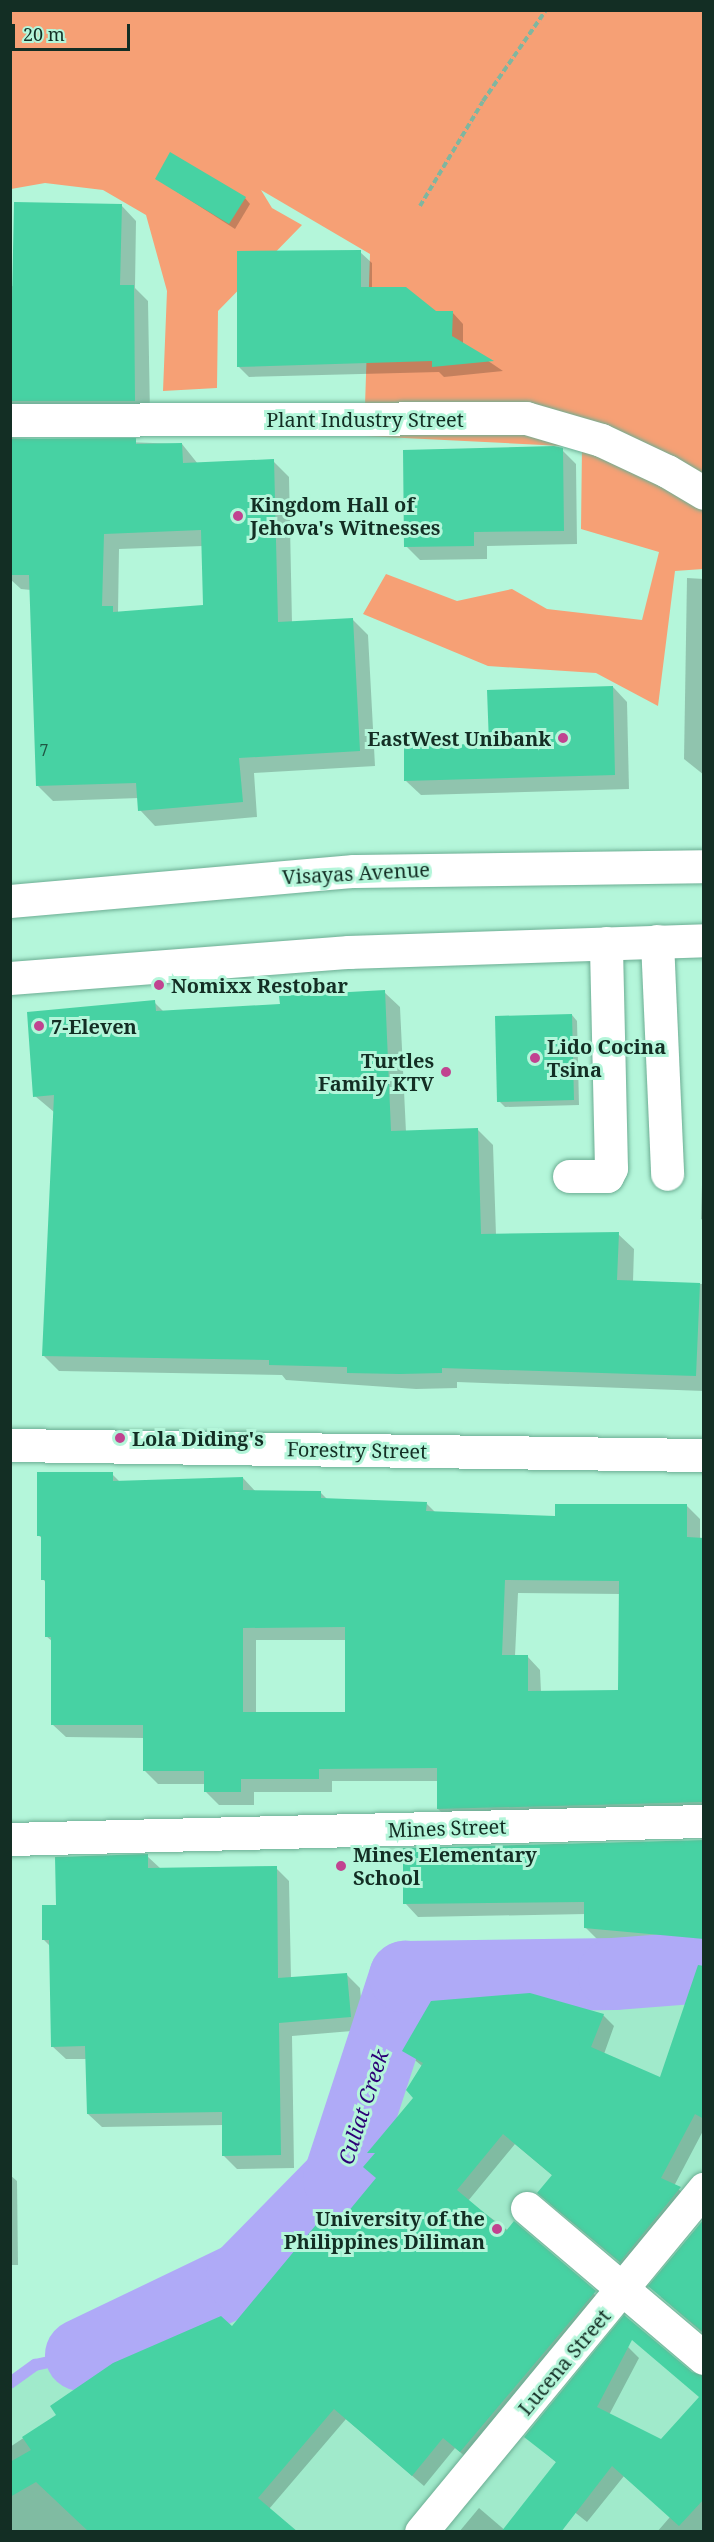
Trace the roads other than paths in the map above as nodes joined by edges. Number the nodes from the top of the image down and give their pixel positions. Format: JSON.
{"nodes":[{"id":1,"x":10,"y":420,"type":"edge"},
{"id":2,"x":704,"y":493,"type":"edge"},
{"id":3,"x":704,"y":866,"type":"edge"},
{"id":4,"x":10,"y":901,"type":"edge"},
{"id":5,"x":704,"y":940,"type":"edge"},
{"id":6,"x":657,"y":941,"type":"junction"},
{"id":7,"x":606,"y":943,"type":"junction"},
{"id":8,"x":10,"y":978,"type":"edge"},
{"id":9,"x":667,"y":1174,"type":"dead end"},
{"id":10,"x":568,"y":1176,"type":"dead end"},
{"id":11,"x":10,"y":1445,"type":"edge"},
{"id":12,"x":704,"y":1455,"type":"edge"},
{"id":13,"x":704,"y":1821,"type":"edge"},
{"id":14,"x":10,"y":1839,"type":"edge"},
{"id":15,"x":704,"y":2189,"type":"edge"},
{"id":16,"x":527,"y":2208,"type":"dead end"},
{"id":17,"x":622,"y":2292,"type":"junction"},
{"id":18,"x":704,"y":2358,"type":"edge"},
{"id":19,"x":421,"y":2532,"type":"edge"}],
"edges":[{"from":1,"to":2,"type":"street","name":"Plant Industry Street"},
{"from":3,"to":4,"type":"street","name":"Visayas Avenue"},
{"from":5,"to":6,"type":"street"},
{"from":6,"to":7,"type":"street"},
{"from":6,"to":9,"type":"street"},
{"from":7,"to":8,"type":"street"},
{"from":7,"to":10,"type":"street"},
{"from":11,"to":12,"type":"street","name":"Forestry Street"},
{"from":13,"to":14,"type":"street","name":"Mines Street"},
{"from":15,"to":17,"type":"street","name":"Lucena Street"},
{"from":16,"to":17,"type":"street"},
{"from":17,"to":18,"type":"street"},
{"from":17,"to":19,"type":"street","name":"Lucena Street"}]}
